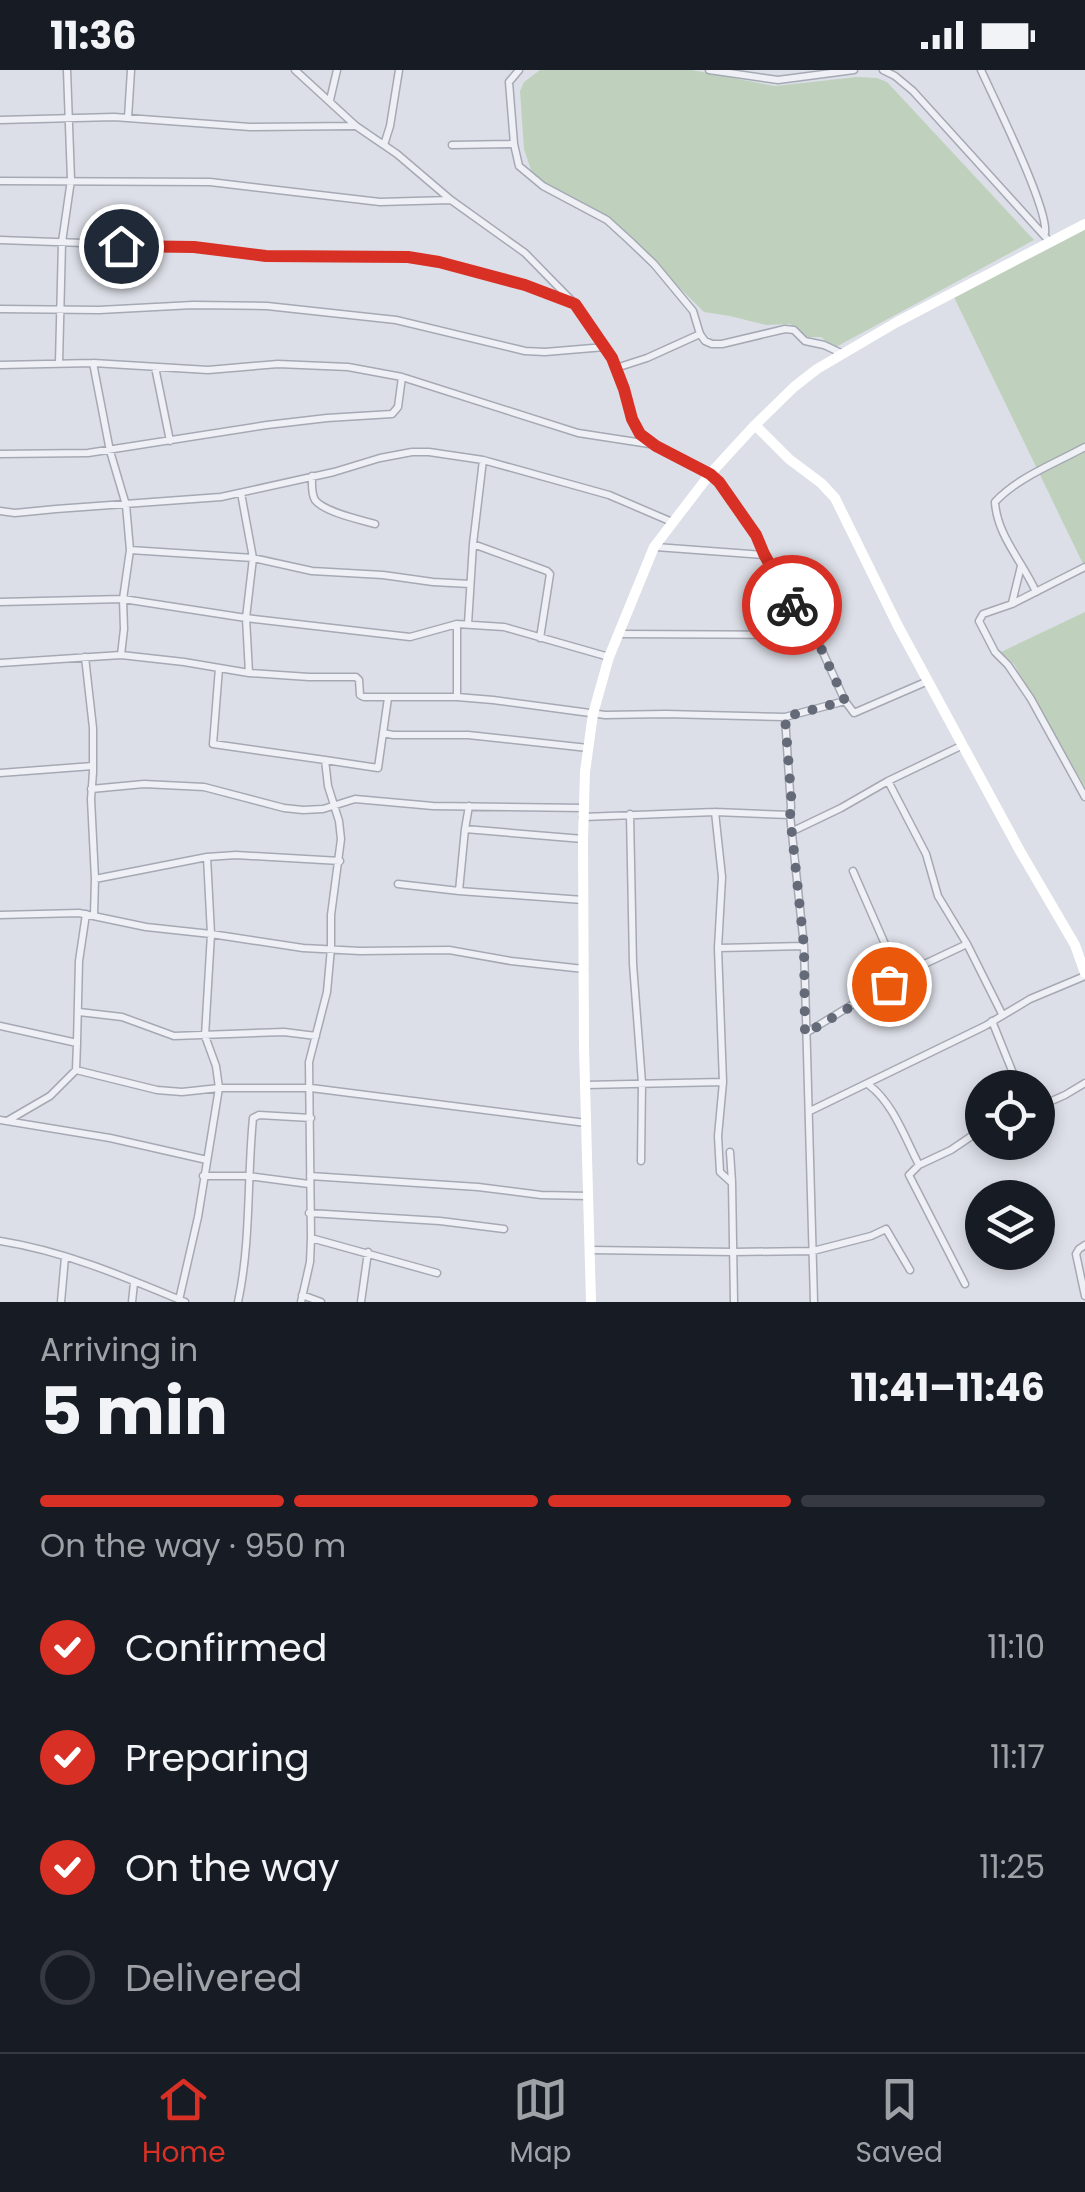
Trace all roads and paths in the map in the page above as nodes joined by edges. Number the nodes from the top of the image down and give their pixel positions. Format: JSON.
{"nodes":[{"id":1,"x":66,"y":70,"type":"edge"},
{"id":2,"x":131,"y":70,"type":"edge"},
{"id":3,"x":295,"y":70,"type":"edge"},
{"id":4,"x":337,"y":70,"type":"edge"},
{"id":5,"x":398,"y":70,"type":"edge"},
{"id":6,"x":506,"y":70,"type":"edge"},
{"id":7,"x":519,"y":70,"type":"edge"},
{"id":8,"x":709,"y":70,"type":"edge"},
{"id":9,"x":788,"y":70,"type":"edge"},
{"id":10,"x":854,"y":70,"type":"edge"},
{"id":11,"x":882,"y":70,"type":"edge"},
{"id":12,"x":981,"y":70,"type":"edge"},
{"id":13,"x":895,"y":73,"type":"edge"},
{"id":14,"x":787,"y":80,"type":"junction"},
{"id":15,"x":509,"y":82,"type":"junction"},
{"id":16,"x":330,"y":101,"type":"junction"},
{"id":17,"x":128,"y":118,"type":"junction"},
{"id":18,"x":0,"y":120,"type":"edge"},
{"id":19,"x":67,"y":120,"type":"junction"},
{"id":20,"x":356,"y":126,"type":"junction"},
{"id":21,"x":452,"y":144,"type":"dead end"},
{"id":22,"x":514,"y":144,"type":"junction"},
{"id":23,"x":384,"y":145,"type":"junction"},
{"id":24,"x":71,"y":180,"type":"junction"},
{"id":25,"x":0,"y":181,"type":"edge"},
{"id":26,"x":451,"y":200,"type":"junction"},
{"id":27,"x":1085,"y":224,"type":"edge"},
{"id":28,"x":1048,"y":238,"type":"junction"},
{"id":29,"x":0,"y":240,"type":"edge"},
{"id":30,"x":62,"y":242,"type":"junction"},
{"id":31,"x":575,"y":304,"type":"junction"},
{"id":32,"x":0,"y":309,"type":"edge"},
{"id":33,"x":58,"y":310,"type":"junction"},
{"id":34,"x":700,"y":334,"type":"junction"},
{"id":35,"x":606,"y":347,"type":"junction"},
{"id":36,"x":842,"y":353,"type":"junction"},
{"id":37,"x":59,"y":363,"type":"junction"},
{"id":38,"x":93,"y":363,"type":"junction"},
{"id":39,"x":0,"y":365,"type":"edge"},
{"id":40,"x":155,"y":367,"type":"junction"},
{"id":41,"x":616,"y":368,"type":"junction"},
{"id":42,"x":402,"y":377,"type":"junction"},
{"id":43,"x":755,"y":425,"type":"junction"},
{"id":44,"x":170,"y":442,"type":"junction"},
{"id":45,"x":656,"y":446,"type":"junction"},
{"id":46,"x":1085,"y":447,"type":"edge"},
{"id":47,"x":110,"y":450,"type":"junction"},
{"id":48,"x":0,"y":454,"type":"edge"},
{"id":49,"x":484,"y":460,"type":"junction"},
{"id":50,"x":710,"y":474,"type":"junction"},
{"id":51,"x":312,"y":476,"type":"junction"},
{"id":52,"x":241,"y":494,"type":"junction"},
{"id":53,"x":126,"y":505,"type":"junction"},
{"id":54,"x":0,"y":511,"type":"edge"},
{"id":55,"x":672,"y":522,"type":"junction"},
{"id":56,"x":375,"y":524,"type":"dead end"},
{"id":57,"x":472,"y":544,"type":"junction"},
{"id":58,"x":654,"y":547,"type":"junction"},
{"id":59,"x":130,"y":550,"type":"junction"},
{"id":60,"x":764,"y":554,"type":"junction"},
{"id":61,"x":253,"y":558,"type":"junction"},
{"id":62,"x":1021,"y":566,"type":"junction"},
{"id":63,"x":1085,"y":567,"type":"edge"},
{"id":64,"x":470,"y":584,"type":"junction"},
{"id":65,"x":1036,"y":592,"type":"junction"},
{"id":66,"x":124,"y":599,"type":"junction"},
{"id":67,"x":0,"y":602,"type":"edge"},
{"id":68,"x":1012,"y":604,"type":"junction"},
{"id":69,"x":246,"y":618,"type":"junction"},
{"id":70,"x":457,"y":624,"type":"junction"},
{"id":71,"x":468,"y":624,"type":"junction"},
{"id":72,"x":617,"y":634,"type":"junction"},
{"id":73,"x":815,"y":635,"type":"junction"},
{"id":74,"x":540,"y":638,"type":"junction"},
{"id":75,"x":121,"y":656,"type":"junction"},
{"id":76,"x":85,"y":657,"type":"junction"},
{"id":77,"x":609,"y":657,"type":"junction"},
{"id":78,"x":0,"y":663,"type":"edge"},
{"id":79,"x":219,"y":668,"type":"junction"},
{"id":80,"x":249,"y":673,"type":"junction"},
{"id":81,"x":929,"y":681,"type":"junction"},
{"id":82,"x":457,"y":697,"type":"junction"},
{"id":83,"x":388,"y":698,"type":"junction"},
{"id":84,"x":845,"y":701,"type":"junction"},
{"id":85,"x":593,"y":714,"type":"junction"},
{"id":86,"x":785,"y":717,"type":"junction"},
{"id":87,"x":384,"y":733,"type":"junction"},
{"id":88,"x":963,"y":745,"type":"junction"},
{"id":89,"x":588,"y":748,"type":"junction"},
{"id":90,"x":325,"y":760,"type":"junction"},
{"id":91,"x":94,"y":766,"type":"junction"},
{"id":92,"x":0,"y":773,"type":"edge"},
{"id":93,"x":888,"y":781,"type":"junction"},
{"id":94,"x":91,"y":789,"type":"junction"},
{"id":95,"x":1085,"y":797,"type":"edge"},
{"id":96,"x":333,"y":806,"type":"junction"},
{"id":97,"x":469,"y":806,"type":"junction"},
{"id":98,"x":716,"y":812,"type":"junction"},
{"id":99,"x":583,"y":813,"type":"junction"},
{"id":100,"x":630,"y":814,"type":"junction"},
{"id":101,"x":790,"y":815,"type":"junction"},
{"id":102,"x":465,"y":829,"type":"junction"},
{"id":103,"x":793,"y":831,"type":"junction"},
{"id":104,"x":583,"y":840,"type":"junction"},
{"id":105,"x":207,"y":857,"type":"junction"},
{"id":106,"x":340,"y":861,"type":"junction"},
{"id":107,"x":854,"y":871,"type":"dead end"},
{"id":108,"x":95,"y":879,"type":"junction"},
{"id":109,"x":398,"y":884,"type":"dead end"},
{"id":110,"x":459,"y":892,"type":"junction"},
{"id":111,"x":583,"y":900,"type":"junction"},
{"id":112,"x":90,"y":914,"type":"junction"},
{"id":113,"x":0,"y":915,"type":"edge"},
{"id":114,"x":211,"y":934,"type":"junction"},
{"id":115,"x":1080,"y":943,"type":"edge"},
{"id":116,"x":967,"y":944,"type":"junction"},
{"id":117,"x":804,"y":946,"type":"junction"},
{"id":118,"x":332,"y":948,"type":"junction"},
{"id":119,"x":718,"y":948,"type":"junction"},
{"id":120,"x":584,"y":969,"type":"junction"},
{"id":121,"x":1085,"y":974,"type":"edge"},
{"id":122,"x":899,"y":976,"type":"junction"},
{"id":123,"x":79,"y":1012,"type":"junction"},
{"id":124,"x":1002,"y":1014,"type":"junction"},
{"id":125,"x":992,"y":1021,"type":"junction"},
{"id":126,"x":0,"y":1026,"type":"edge"},
{"id":127,"x":805,"y":1034,"type":"junction"},
{"id":128,"x":206,"y":1036,"type":"junction"},
{"id":129,"x":316,"y":1036,"type":"junction"},
{"id":130,"x":77,"y":1043,"type":"junction"},
{"id":131,"x":76,"y":1070,"type":"junction"},
{"id":132,"x":1012,"y":1070,"type":"edge"},
{"id":133,"x":723,"y":1082,"type":"junction"},
{"id":134,"x":642,"y":1083,"type":"junction"},
{"id":135,"x":1085,"y":1083,"type":"edge"},
{"id":136,"x":586,"y":1085,"type":"junction"},
{"id":137,"x":869,"y":1085,"type":"junction"},
{"id":138,"x":219,"y":1088,"type":"junction"},
{"id":139,"x":311,"y":1088,"type":"junction"},
{"id":140,"x":1055,"y":1100,"type":"edge"},
{"id":141,"x":810,"y":1112,"type":"junction"},
{"id":142,"x":311,"y":1118,"type":"junction"},
{"id":143,"x":3,"y":1121,"type":"edge"},
{"id":144,"x":586,"y":1123,"type":"junction"},
{"id":145,"x":965,"y":1141,"type":"edge"},
{"id":146,"x":730,"y":1152,"type":"dead end"},
{"id":147,"x":206,"y":1160,"type":"junction"},
{"id":148,"x":642,"y":1161,"type":"dead end"},
{"id":149,"x":919,"y":1165,"type":"junction"},
{"id":150,"x":203,"y":1176,"type":"junction"},
{"id":151,"x":248,"y":1176,"type":"junction"},
{"id":152,"x":309,"y":1180,"type":"junction"},
{"id":153,"x":732,"y":1183,"type":"junction"},
{"id":154,"x":588,"y":1196,"type":"junction"},
{"id":155,"x":309,"y":1213,"type":"junction"},
{"id":156,"x":504,"y":1228,"type":"dead end"},
{"id":157,"x":311,"y":1238,"type":"junction"},
{"id":158,"x":0,"y":1242,"type":"edge"},
{"id":159,"x":1085,"y":1245,"type":"edge"},
{"id":160,"x":589,"y":1250,"type":"junction"},
{"id":161,"x":812,"y":1251,"type":"junction"},
{"id":162,"x":368,"y":1252,"type":"junction"},
{"id":163,"x":732,"y":1252,"type":"junction"},
{"id":164,"x":65,"y":1257,"type":"junction"},
{"id":165,"x":910,"y":1270,"type":"dead end"},
{"id":166,"x":437,"y":1273,"type":"dead end"},
{"id":167,"x":134,"y":1283,"type":"junction"},
{"id":168,"x":965,"y":1284,"type":"dead end"},
{"id":169,"x":1085,"y":1296,"type":"edge"},
{"id":170,"x":302,"y":1299,"type":"edge"},
{"id":171,"x":182,"y":1301,"type":"edge"},
{"id":172,"x":61,"y":1302,"type":"edge"},
{"id":173,"x":132,"y":1302,"type":"edge"},
{"id":174,"x":238,"y":1302,"type":"edge"},
{"id":175,"x":321,"y":1302,"type":"edge"},
{"id":176,"x":361,"y":1302,"type":"edge"},
{"id":177,"x":591,"y":1302,"type":"edge"},
{"id":178,"x":734,"y":1302,"type":"edge"},
{"id":179,"x":814,"y":1302,"type":"edge"}],
"edges":[{"from":1,"to":19,"type":"street"},
{"from":2,"to":17,"type":"street"},
{"from":3,"to":16,"type":"street"},
{"from":4,"to":16,"type":"street"},
{"from":5,"to":23,"type":"street"},
{"from":6,"to":15,"type":"street"},
{"from":7,"to":15,"type":"street"},
{"from":8,"to":14,"type":"street"},
{"from":9,"to":14,"type":"street"},
{"from":10,"to":14,"type":"street"},
{"from":11,"to":13,"type":"street"},
{"from":12,"to":28,"type":"street"},
{"from":13,"to":28,"type":"street"},
{"from":15,"to":22,"type":"street"},
{"from":16,"to":20,"type":"street"},
{"from":17,"to":19,"type":"street"},
{"from":17,"to":20,"type":"street"},
{"from":18,"to":19,"type":"street"},
{"from":19,"to":24,"type":"street"},
{"from":20,"to":23,"type":"street"},
{"from":21,"to":22,"type":"street"},
{"from":22,"to":34,"type":"street"},
{"from":23,"to":26,"type":"street"},
{"from":24,"to":25,"type":"street"},
{"from":24,"to":26,"type":"street"},
{"from":24,"to":30,"type":"street"},
{"from":26,"to":31,"type":"street"},
{"from":27,"to":28,"type":"main road"},
{"from":28,"to":36,"type":"main road"},
{"from":29,"to":30,"type":"street"},
{"from":30,"to":31,"type":"street"},
{"from":30,"to":33,"type":"street"},
{"from":31,"to":35,"type":"street"},
{"from":32,"to":33,"type":"street"},
{"from":33,"to":35,"type":"street"},
{"from":33,"to":37,"type":"street"},
{"from":34,"to":36,"type":"street"},
{"from":34,"to":41,"type":"street"},
{"from":35,"to":41,"type":"street"},
{"from":36,"to":43,"type":"main road"},
{"from":37,"to":38,"type":"street"},
{"from":37,"to":39,"type":"street"},
{"from":38,"to":40,"type":"street"},
{"from":38,"to":47,"type":"street"},
{"from":40,"to":42,"type":"street"},
{"from":40,"to":44,"type":"street"},
{"from":41,"to":45,"type":"street"},
{"from":42,"to":44,"type":"street"},
{"from":42,"to":45,"type":"street"},
{"from":43,"to":50,"type":"main road"},
{"from":43,"to":81,"type":"main road"},
{"from":44,"to":47,"type":"street"},
{"from":45,"to":50,"type":"street"},
{"from":46,"to":62,"type":"street"},
{"from":47,"to":48,"type":"street"},
{"from":47,"to":53,"type":"street"},
{"from":49,"to":51,"type":"street"},
{"from":49,"to":55,"type":"street"},
{"from":49,"to":57,"type":"street"},
{"from":50,"to":55,"type":"main road"},
{"from":50,"to":60,"type":"street"},
{"from":51,"to":52,"type":"street"},
{"from":51,"to":56,"type":"street"},
{"from":52,"to":53,"type":"street"},
{"from":52,"to":61,"type":"street"},
{"from":53,"to":54,"type":"street"},
{"from":53,"to":59,"type":"street"},
{"from":55,"to":58,"type":"main road"},
{"from":57,"to":64,"type":"street"},
{"from":57,"to":74,"type":"street"},
{"from":58,"to":60,"type":"street"},
{"from":58,"to":72,"type":"main road"},
{"from":59,"to":61,"type":"street"},
{"from":59,"to":66,"type":"street"},
{"from":60,"to":73,"type":"street"},
{"from":61,"to":64,"type":"street"},
{"from":61,"to":69,"type":"street"},
{"from":62,"to":65,"type":"street"},
{"from":62,"to":68,"type":"street"},
{"from":63,"to":65,"type":"street"},
{"from":64,"to":71,"type":"street"},
{"from":65,"to":68,"type":"street"},
{"from":66,"to":67,"type":"street"},
{"from":66,"to":69,"type":"street"},
{"from":66,"to":75,"type":"street"},
{"from":68,"to":95,"type":"street"},
{"from":69,"to":70,"type":"street"},
{"from":69,"to":80,"type":"street"},
{"from":70,"to":71,"type":"street"},
{"from":70,"to":82,"type":"street"},
{"from":71,"to":74,"type":"street"},
{"from":72,"to":73,"type":"street"},
{"from":72,"to":77,"type":"main road"},
{"from":73,"to":84,"type":"street"},
{"from":74,"to":77,"type":"street"},
{"from":75,"to":76,"type":"street"},
{"from":75,"to":79,"type":"street"},
{"from":76,"to":78,"type":"street"},
{"from":76,"to":91,"type":"street"},
{"from":77,"to":85,"type":"main road"},
{"from":79,"to":80,"type":"street"},
{"from":79,"to":90,"type":"street"},
{"from":80,"to":83,"type":"street"},
{"from":81,"to":84,"type":"street"},
{"from":81,"to":88,"type":"main road"},
{"from":82,"to":83,"type":"street"},
{"from":82,"to":85,"type":"street"},
{"from":83,"to":87,"type":"street"},
{"from":84,"to":86,"type":"street"},
{"from":85,"to":86,"type":"street"},
{"from":85,"to":89,"type":"main road"},
{"from":86,"to":101,"type":"street"},
{"from":87,"to":89,"type":"street"},
{"from":87,"to":90,"type":"street"},
{"from":88,"to":93,"type":"street"},
{"from":88,"to":115,"type":"main road"},
{"from":89,"to":99,"type":"main road"},
{"from":90,"to":96,"type":"street"},
{"from":91,"to":92,"type":"street"},
{"from":91,"to":94,"type":"street"},
{"from":93,"to":103,"type":"street"},
{"from":93,"to":116,"type":"street"},
{"from":94,"to":96,"type":"street"},
{"from":94,"to":108,"type":"street"},
{"from":96,"to":97,"type":"street"},
{"from":96,"to":106,"type":"street"},
{"from":97,"to":99,"type":"street"},
{"from":97,"to":102,"type":"street"},
{"from":98,"to":100,"type":"street"},
{"from":98,"to":101,"type":"street"},
{"from":98,"to":119,"type":"street"},
{"from":99,"to":100,"type":"street"},
{"from":99,"to":104,"type":"main road"},
{"from":100,"to":134,"type":"street"},
{"from":101,"to":103,"type":"street"},
{"from":102,"to":104,"type":"street"},
{"from":102,"to":110,"type":"street"},
{"from":103,"to":117,"type":"street"},
{"from":104,"to":111,"type":"main road"},
{"from":105,"to":106,"type":"street"},
{"from":105,"to":108,"type":"street"},
{"from":105,"to":114,"type":"street"},
{"from":106,"to":118,"type":"street"},
{"from":107,"to":122,"type":"street"},
{"from":108,"to":112,"type":"street"},
{"from":109,"to":110,"type":"street"},
{"from":110,"to":111,"type":"street"},
{"from":111,"to":120,"type":"main road"},
{"from":112,"to":113,"type":"street"},
{"from":112,"to":114,"type":"street"},
{"from":112,"to":123,"type":"street"},
{"from":114,"to":118,"type":"street"},
{"from":114,"to":128,"type":"street"},
{"from":115,"to":121,"type":"main road"},
{"from":116,"to":122,"type":"street"},
{"from":116,"to":124,"type":"street"},
{"from":117,"to":119,"type":"street"},
{"from":117,"to":127,"type":"street"},
{"from":118,"to":120,"type":"street"},
{"from":118,"to":129,"type":"street"},
{"from":119,"to":133,"type":"street"},
{"from":120,"to":136,"type":"main road"},
{"from":121,"to":124,"type":"street"},
{"from":122,"to":127,"type":"street"},
{"from":123,"to":128,"type":"street"},
{"from":123,"to":130,"type":"street"},
{"from":124,"to":125,"type":"street"},
{"from":125,"to":132,"type":"street"},
{"from":125,"to":137,"type":"street"},
{"from":126,"to":130,"type":"street"},
{"from":127,"to":141,"type":"street"},
{"from":128,"to":129,"type":"street"},
{"from":128,"to":138,"type":"street"},
{"from":129,"to":139,"type":"street"},
{"from":130,"to":131,"type":"street"},
{"from":131,"to":138,"type":"street"},
{"from":131,"to":143,"type":"street"},
{"from":133,"to":134,"type":"street"},
{"from":133,"to":153,"type":"street"},
{"from":134,"to":136,"type":"street"},
{"from":134,"to":148,"type":"street"},
{"from":135,"to":140,"type":"street"},
{"from":136,"to":144,"type":"main road"},
{"from":137,"to":141,"type":"street"},
{"from":137,"to":149,"type":"street"},
{"from":138,"to":139,"type":"street"},
{"from":138,"to":147,"type":"street"},
{"from":139,"to":142,"type":"street"},
{"from":139,"to":144,"type":"street"},
{"from":141,"to":161,"type":"street"},
{"from":142,"to":151,"type":"street"},
{"from":142,"to":152,"type":"street"},
{"from":143,"to":147,"type":"street"},
{"from":144,"to":154,"type":"main road"},
{"from":145,"to":149,"type":"street"},
{"from":146,"to":153,"type":"street"},
{"from":147,"to":150,"type":"street"},
{"from":149,"to":168,"type":"street"},
{"from":150,"to":151,"type":"street"},
{"from":150,"to":171,"type":"street"},
{"from":151,"to":152,"type":"street"},
{"from":151,"to":174,"type":"street"},
{"from":152,"to":154,"type":"street"},
{"from":152,"to":155,"type":"street"},
{"from":153,"to":163,"type":"street"},
{"from":154,"to":160,"type":"main road"},
{"from":155,"to":156,"type":"street"},
{"from":155,"to":157,"type":"street"},
{"from":157,"to":162,"type":"street"},
{"from":157,"to":170,"type":"street"},
{"from":158,"to":164,"type":"street"},
{"from":159,"to":169,"type":"street"},
{"from":160,"to":163,"type":"street"},
{"from":160,"to":177,"type":"main road"},
{"from":161,"to":163,"type":"street"},
{"from":161,"to":165,"type":"street"},
{"from":161,"to":179,"type":"street"},
{"from":162,"to":166,"type":"street"},
{"from":162,"to":176,"type":"street"},
{"from":163,"to":178,"type":"street"},
{"from":164,"to":167,"type":"street"},
{"from":164,"to":172,"type":"street"},
{"from":167,"to":171,"type":"street"},
{"from":167,"to":173,"type":"street"},
{"from":170,"to":175,"type":"street"}]}
